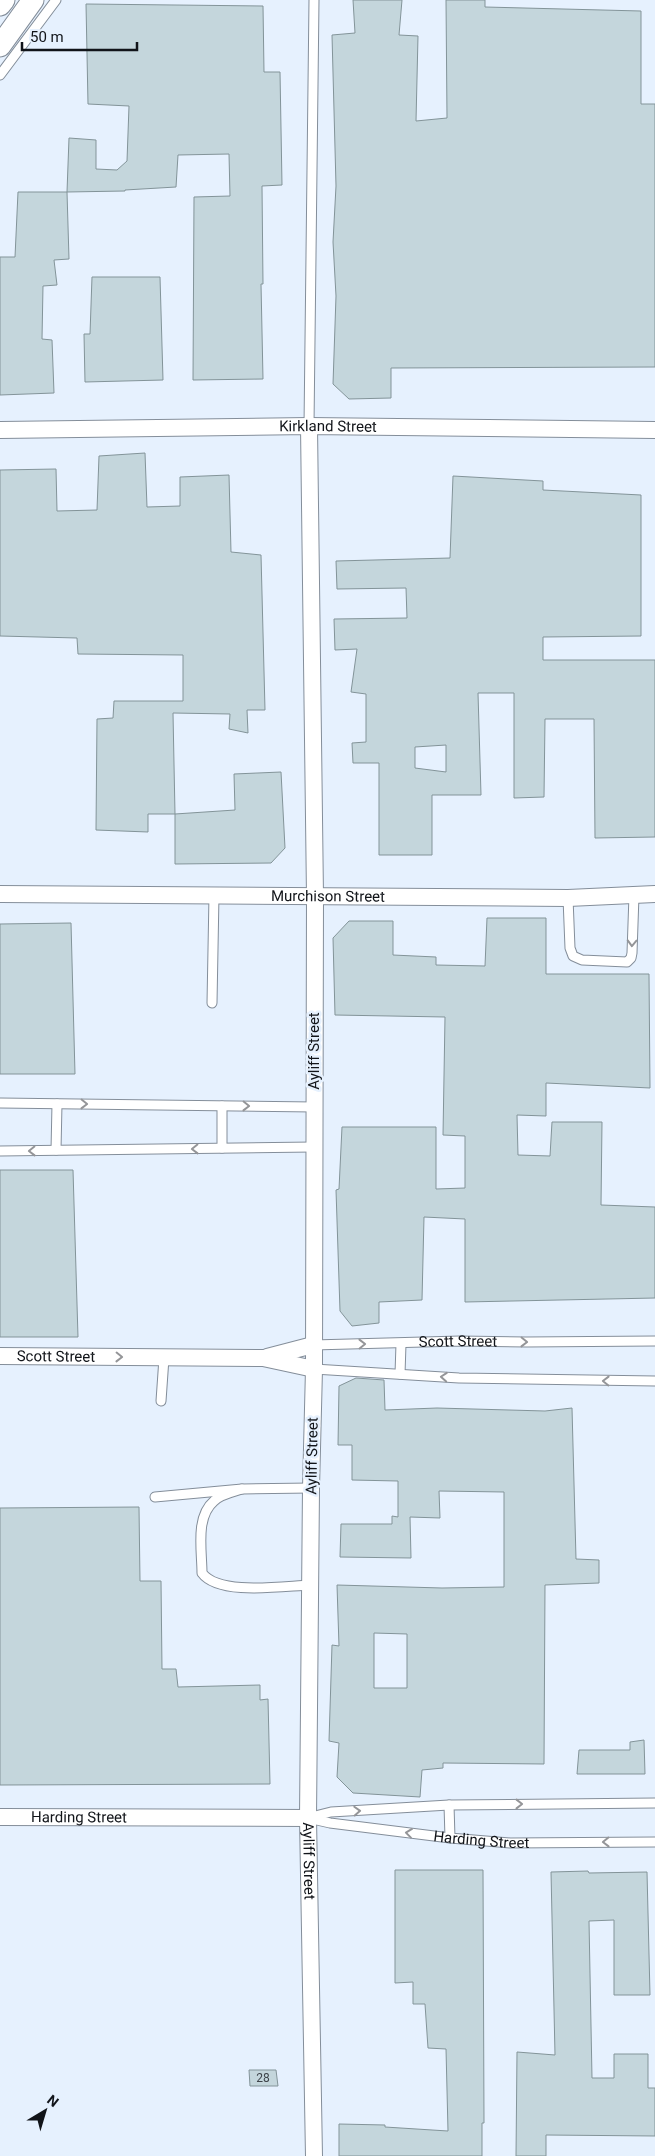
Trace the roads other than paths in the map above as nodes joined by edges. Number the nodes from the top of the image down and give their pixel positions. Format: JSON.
{"nodes":[{"id":1,"x":4,"y":0,"type":"edge"},
{"id":2,"x":33,"y":0,"type":"edge"},
{"id":3,"x":56,"y":0,"type":"edge"},
{"id":4,"x":314,"y":0,"type":"edge"},
{"id":5,"x":0,"y":5,"type":"edge"},
{"id":6,"x":0,"y":46,"type":"edge"},
{"id":7,"x":0,"y":75,"type":"edge"},
{"id":8,"x":309,"y":426,"type":"junction"},
{"id":9,"x":0,"y":430,"type":"edge"},
{"id":10,"x":655,"y":430,"type":"edge"},
{"id":11,"x":0,"y":894,"type":"edge"},
{"id":12,"x":655,"y":894,"type":"edge"},
{"id":13,"x":214,"y":895,"type":"junction"},
{"id":14,"x":634,"y":895,"type":"junction"},
{"id":15,"x":315,"y":896,"type":"junction"},
{"id":16,"x":568,"y":898,"type":"junction"},
{"id":17,"x":212,"y":1003,"type":"dead end"},
{"id":18,"x":0,"y":1103,"type":"edge"},
{"id":19,"x":57,"y":1104,"type":"junction"},
{"id":20,"x":222,"y":1106,"type":"junction"},
{"id":21,"x":314,"y":1107,"type":"junction"},
{"id":22,"x":314,"y":1147,"type":"junction"},
{"id":23,"x":222,"y":1148,"type":"junction"},
{"id":24,"x":56,"y":1150,"type":"junction"},
{"id":25,"x":0,"y":1151,"type":"edge"},
{"id":26,"x":655,"y":1341,"type":"edge"},
{"id":27,"x":401,"y":1344,"type":"junction"},
{"id":28,"x":313,"y":1345,"type":"junction"},
{"id":29,"x":0,"y":1356,"type":"edge"},
{"id":30,"x":164,"y":1358,"type":"junction"},
{"id":31,"x":263,"y":1358,"type":"junction"},
{"id":32,"x":314,"y":1369,"type":"junction"},
{"id":33,"x":400,"y":1374,"type":"junction"},
{"id":34,"x":655,"y":1381,"type":"edge"},
{"id":35,"x":161,"y":1400,"type":"dead end"},
{"id":36,"x":311,"y":1488,"type":"junction"},
{"id":37,"x":242,"y":1489,"type":"junction"},
{"id":38,"x":155,"y":1498,"type":"dead end"},
{"id":39,"x":310,"y":1585,"type":"junction"},
{"id":40,"x":655,"y":1803,"type":"edge"},
{"id":41,"x":448,"y":1805,"type":"junction"},
{"id":42,"x":0,"y":1817,"type":"edge"},
{"id":43,"x":308,"y":1818,"type":"junction"},
{"id":44,"x":450,"y":1838,"type":"junction"},
{"id":45,"x":655,"y":1842,"type":"edge"},
{"id":46,"x":314,"y":2156,"type":"edge"}],
"edges":[{"from":1,"to":5,"type":"street"},
{"from":2,"to":6,"type":"street"},
{"from":3,"to":7,"type":"lane"},
{"from":4,"to":8,"type":"lane"},
{"from":8,"to":9,"type":"street","name":"Kirkland Street"},
{"from":8,"to":10,"type":"street","name":"Kirkland Street"},
{"from":8,"to":15,"type":"street","name":"Ayliff Street"},
{"from":11,"to":13,"type":"street","name":"Murchison Street"},
{"from":12,"to":14,"type":"street","name":"Murchison Street"},
{"from":13,"to":15,"type":"street","name":"Murchison Street"},
{"from":13,"to":17,"type":"lane"},
{"from":14,"to":16,"type":"street","name":"Murchison Street"},
{"from":14,"to":16,"type":"lane","one_way":true},
{"from":15,"to":16,"type":"street","name":"Murchison Street"},
{"from":15,"to":21,"type":"street","name":"Ayliff Street"},
{"from":18,"to":19,"type":"lane"},
{"from":19,"to":20,"type":"lane","one_way":true},
{"from":19,"to":24,"type":"lane"},
{"from":20,"to":21,"type":"lane","one_way":true},
{"from":20,"to":23,"type":"lane"},
{"from":21,"to":22,"type":"street","name":"Ayliff Street"},
{"from":22,"to":23,"type":"lane"},
{"from":22,"to":28,"type":"street","name":"Ayliff Street"},
{"from":23,"to":24,"type":"lane","one_way":true},
{"from":24,"to":25,"type":"lane","one_way":true},
{"from":27,"to":26,"type":"lane","name":"Scott Street","one_way":true},
{"from":28,"to":27,"type":"lane","name":"Scott Street","one_way":true},
{"from":27,"to":33,"type":"lane"},
{"from":28,"to":31,"type":"street","name":"Scott Street"},
{"from":28,"to":32,"type":"street","name":"Ayliff Street"},
{"from":29,"to":30,"type":"street","name":"Scott Street","one_way":true},
{"from":30,"to":31,"type":"street","name":"Scott Street"},
{"from":30,"to":35,"type":"lane"},
{"from":31,"to":32,"type":"street","name":"Scott Street"},
{"from":32,"to":33,"type":"lane","name":"Scott Street"},
{"from":32,"to":36,"type":"street","name":"Ayliff Street"},
{"from":34,"to":33,"type":"lane","name":"Scott Street","one_way":true},
{"from":36,"to":37,"type":"lane"},
{"from":36,"to":39,"type":"street","name":"Ayliff Street"},
{"from":37,"to":38,"type":"lane"},
{"from":37,"to":39,"type":"lane"},
{"from":39,"to":43,"type":"street","name":"Ayliff Street"},
{"from":41,"to":40,"type":"lane","name":"Harding Street","one_way":true},
{"from":43,"to":41,"type":"lane","name":"Harding Street","one_way":true},
{"from":41,"to":44,"type":"lane"},
{"from":42,"to":43,"type":"street","name":"Harding Street"},
{"from":44,"to":43,"type":"lane","name":"Harding Street","one_way":true},
{"from":43,"to":46,"type":"street","name":"Ayliff Street"},
{"from":45,"to":44,"type":"lane","name":"Harding Street","one_way":true}]}
